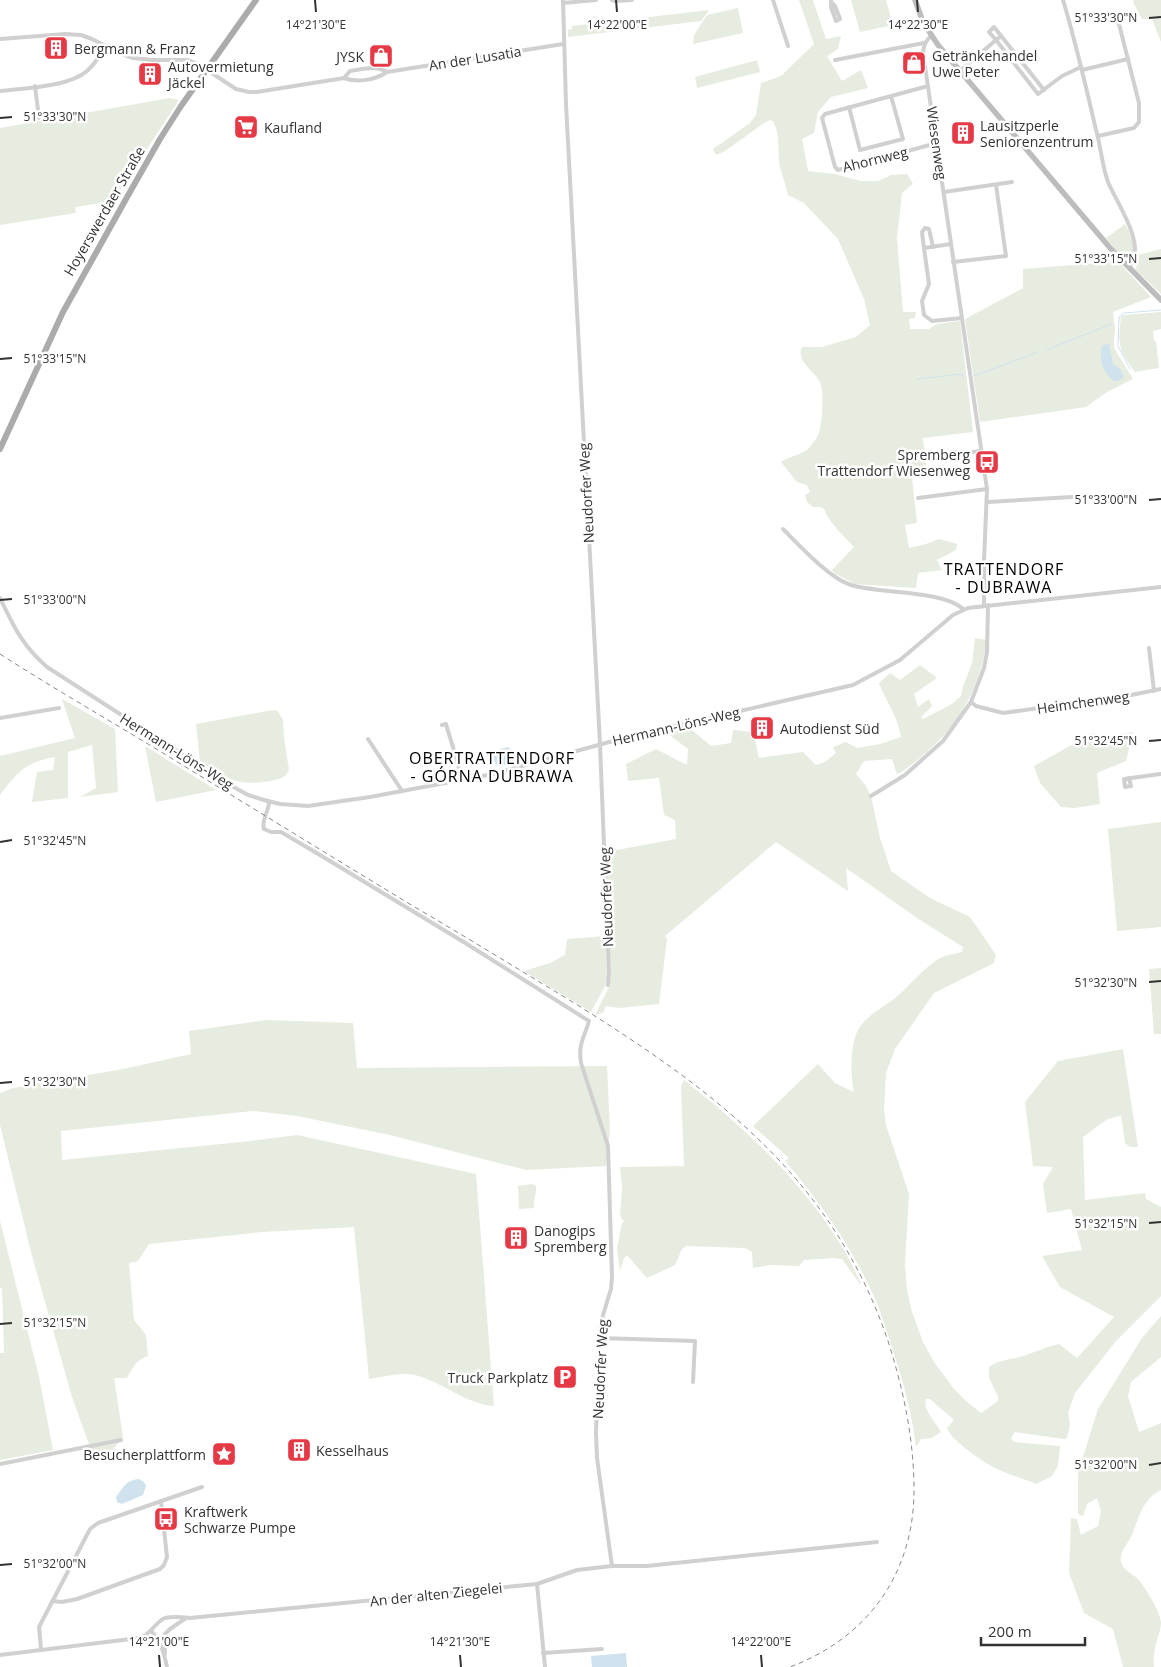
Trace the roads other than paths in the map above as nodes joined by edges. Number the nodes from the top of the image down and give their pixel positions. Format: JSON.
{"nodes":[{"id":1,"x":256,"y":0,"type":"edge"},
{"id":2,"x":596,"y":0,"type":"edge"},
{"id":3,"x":612,"y":0,"type":"edge"},
{"id":4,"x":632,"y":0,"type":"edge"},
{"id":5,"x":773,"y":0,"type":"edge"},
{"id":6,"x":916,"y":0,"type":"edge"},
{"id":7,"x":1063,"y":0,"type":"edge"},
{"id":8,"x":563,"y":1,"type":"edge"},
{"id":9,"x":1119,"y":24,"type":"dead end"},
{"id":10,"x":931,"y":36,"type":"junction"},
{"id":11,"x":1001,"y":36,"type":"junction"},
{"id":12,"x":0,"y":39,"type":"edge"},
{"id":13,"x":996,"y":40,"type":"junction"},
{"id":14,"x":924,"y":42,"type":"junction"},
{"id":15,"x":564,"y":44,"type":"junction"},
{"id":16,"x":106,"y":46,"type":"junction"},
{"id":17,"x":788,"y":46,"type":"dead end"},
{"id":18,"x":1018,"y":56,"type":"junction"},
{"id":19,"x":1128,"y":59,"type":"junction"},
{"id":20,"x":835,"y":60,"type":"dead end"},
{"id":21,"x":1012,"y":60,"type":"junction"},
{"id":22,"x":1082,"y":69,"type":"junction"},
{"id":23,"x":206,"y":70,"type":"junction"},
{"id":24,"x":960,"y":70,"type":"junction"},
{"id":25,"x":387,"y":72,"type":"junction"},
{"id":26,"x":344,"y":78,"type":"junction"},
{"id":27,"x":1037,"y":81,"type":"junction"},
{"id":28,"x":1032,"y":85,"type":"junction"},
{"id":29,"x":35,"y":86,"type":"junction"},
{"id":30,"x":928,"y":86,"type":"junction"},
{"id":31,"x":1044,"y":90,"type":"junction"},
{"id":32,"x":0,"y":91,"type":"edge"},
{"id":33,"x":892,"y":96,"type":"junction"},
{"id":34,"x":849,"y":107,"type":"junction"},
{"id":35,"x":39,"y":118,"type":"dead end"},
{"id":36,"x":1098,"y":136,"type":"junction"},
{"id":37,"x":937,"y":143,"type":"junction"},
{"id":38,"x":1012,"y":182,"type":"dead end"},
{"id":39,"x":996,"y":184,"type":"junction"},
{"id":40,"x":944,"y":192,"type":"junction"},
{"id":41,"x":951,"y":244,"type":"junction"},
{"id":42,"x":933,"y":247,"type":"junction"},
{"id":43,"x":924,"y":248,"type":"junction"},
{"id":44,"x":954,"y":262,"type":"junction"},
{"id":45,"x":1128,"y":268,"type":"junction"},
{"id":46,"x":1161,"y":300,"type":"edge"},
{"id":47,"x":962,"y":318,"type":"junction"},
{"id":48,"x":0,"y":449,"type":"edge"},
{"id":49,"x":981,"y":451,"type":"junction"},
{"id":50,"x":929,"y":457,"type":"dead end"},
{"id":51,"x":987,"y":489,"type":"junction"},
{"id":52,"x":1106,"y":495,"type":"dead end"},
{"id":53,"x":918,"y":498,"type":"dead end"},
{"id":54,"x":988,"y":502,"type":"junction"},
{"id":55,"x":783,"y":529,"type":"dead end"},
{"id":56,"x":1161,"y":587,"type":"edge"},
{"id":57,"x":0,"y":598,"type":"edge"},
{"id":58,"x":986,"y":606,"type":"junction"},
{"id":59,"x":963,"y":609,"type":"junction"},
{"id":60,"x":1149,"y":648,"type":"dead end"},
{"id":61,"x":1161,"y":689,"type":"edge"},
{"id":62,"x":1154,"y":692,"type":"junction"},
{"id":63,"x":971,"y":702,"type":"junction"},
{"id":64,"x":59,"y":708,"type":"dead end"},
{"id":65,"x":0,"y":718,"type":"edge"},
{"id":66,"x":442,"y":725,"type":"dead end"},
{"id":67,"x":368,"y":739,"type":"dead end"},
{"id":68,"x":600,"y":744,"type":"junction"},
{"id":69,"x":1161,"y":774,"type":"edge"},
{"id":70,"x":1130,"y":778,"type":"dead end"},
{"id":71,"x":461,"y":780,"type":"junction"},
{"id":72,"x":402,"y":791,"type":"junction"},
{"id":73,"x":871,"y":796,"type":"dead end"},
{"id":74,"x":269,"y":802,"type":"junction"},
{"id":75,"x":608,"y":985,"type":"dead end"},
{"id":76,"x":600,"y":1338,"type":"junction"},
{"id":77,"x":693,"y":1382,"type":"dead end"},
{"id":78,"x":121,"y":1440,"type":"dead end"},
{"id":79,"x":0,"y":1464,"type":"edge"},
{"id":80,"x":202,"y":1487,"type":"dead end"},
{"id":81,"x":161,"y":1501,"type":"junction"},
{"id":82,"x":877,"y":1542,"type":"dead end"},
{"id":83,"x":612,"y":1566,"type":"junction"},
{"id":84,"x":537,"y":1584,"type":"junction"},
{"id":85,"x":52,"y":1601,"type":"junction"},
{"id":86,"x":186,"y":1618,"type":"junction"},
{"id":87,"x":160,"y":1622,"type":"junction"},
{"id":88,"x":168,"y":1630,"type":"junction"},
{"id":89,"x":151,"y":1631,"type":"junction"},
{"id":90,"x":41,"y":1649,"type":"junction"},
{"id":91,"x":602,"y":1649,"type":"dead end"},
{"id":92,"x":165,"y":1654,"type":"junction"},
{"id":93,"x":544,"y":1654,"type":"junction"},
{"id":94,"x":0,"y":1655,"type":"edge"},
{"id":95,"x":167,"y":1667,"type":"edge"},
{"id":96,"x":545,"y":1667,"type":"edge"}],
"edges":[{"from":1,"to":23,"type":"main road","name":"Hoyerswerdaer Straße"},
{"from":2,"to":8,"type":"street"},
{"from":3,"to":4,"type":"street"},
{"from":5,"to":17,"type":"street"},
{"from":6,"to":10,"type":"main road"},
{"from":7,"to":22,"type":"street"},
{"from":8,"to":15,"type":"street","name":"Neudorfer Weg"},
{"from":9,"to":19,"type":"street"},
{"from":10,"to":14,"type":"street"},
{"from":10,"to":24,"type":"main road"},
{"from":11,"to":13,"type":"street"},
{"from":11,"to":13,"type":"street"},
{"from":11,"to":18,"type":"street"},
{"from":12,"to":16,"type":"street","name":"An der Lusatia"},
{"from":13,"to":21,"type":"street"},
{"from":13,"to":24,"type":"street"},
{"from":14,"to":20,"type":"street"},
{"from":14,"to":30,"type":"street","name":"Wiesenweg"},
{"from":15,"to":25,"type":"street","name":"An der Lusatia"},
{"from":15,"to":68,"type":"street","name":"Neudorfer Weg"},
{"from":16,"to":23,"type":"street","name":"An der Lusatia"},
{"from":16,"to":29,"type":"street"},
{"from":18,"to":21,"type":"street"},
{"from":18,"to":27,"type":"street"},
{"from":19,"to":22,"type":"street"},
{"from":19,"to":36,"type":"street"},
{"from":21,"to":28,"type":"street"},
{"from":22,"to":31,"type":"street"},
{"from":22,"to":36,"type":"street"},
{"from":23,"to":26,"type":"street","name":"An der Lusatia"},
{"from":23,"to":48,"type":"main road","name":"Hoyerswerdaer Straße"},
{"from":24,"to":45,"type":"main road"},
{"from":25,"to":26,"type":"street","name":"An der Lusatia"},
{"from":25,"to":26,"type":"street","name":"An der Lusatia"},
{"from":27,"to":28,"type":"street"},
{"from":27,"to":31,"type":"street"},
{"from":28,"to":31,"type":"street"},
{"from":29,"to":32,"type":"street"},
{"from":29,"to":35,"type":"street"},
{"from":30,"to":33,"type":"street"},
{"from":30,"to":37,"type":"street","name":"Wiesenweg"},
{"from":33,"to":34,"type":"street"},
{"from":33,"to":34,"type":"street"},
{"from":34,"to":37,"type":"street","name":"Ahornweg"},
{"from":36,"to":45,"type":"street"},
{"from":37,"to":40,"type":"street","name":"Wiesenweg"},
{"from":38,"to":39,"type":"street"},
{"from":39,"to":40,"type":"street"},
{"from":39,"to":44,"type":"street"},
{"from":40,"to":41,"type":"street","name":"Wiesenweg"},
{"from":41,"to":42,"type":"street"},
{"from":41,"to":44,"type":"street","name":"Wiesenweg"},
{"from":42,"to":43,"type":"street"},
{"from":42,"to":43,"type":"street"},
{"from":43,"to":47,"type":"street"},
{"from":44,"to":47,"type":"street","name":"Wiesenweg"},
{"from":45,"to":46,"type":"main road"},
{"from":47,"to":49,"type":"street","name":"Wiesenweg"},
{"from":49,"to":50,"type":"street"},
{"from":49,"to":51,"type":"street","name":"Wiesenweg"},
{"from":51,"to":53,"type":"street"},
{"from":51,"to":54,"type":"street","name":"Wiesenweg"},
{"from":52,"to":54,"type":"street"},
{"from":54,"to":58,"type":"street","name":"Wiesenweg"},
{"from":55,"to":59,"type":"street"},
{"from":56,"to":58,"type":"street","name":"Hermann-Löns-Weg"},
{"from":57,"to":74,"type":"street","name":"Hermann-Löns-Weg"},
{"from":58,"to":59,"type":"street","name":"Hermann-Löns-Weg"},
{"from":58,"to":63,"type":"street","name":"Wiesenweg"},
{"from":59,"to":68,"type":"street","name":"Hermann-Löns-Weg"},
{"from":60,"to":62,"type":"street"},
{"from":61,"to":62,"type":"street","name":"Heimchenweg"},
{"from":62,"to":63,"type":"street","name":"Heimchenweg"},
{"from":63,"to":73,"type":"street","name":"Wiesenweg"},
{"from":64,"to":65,"type":"street"},
{"from":66,"to":71,"type":"street"},
{"from":67,"to":72,"type":"street"},
{"from":68,"to":71,"type":"street","name":"Hermann-Löns-Weg"},
{"from":68,"to":75,"type":"street","name":"Neudorfer Weg"},
{"from":69,"to":70,"type":"street"},
{"from":71,"to":72,"type":"street","name":"Hermann-Löns-Weg"},
{"from":72,"to":74,"type":"street","name":"Hermann-Löns-Weg"},
{"from":74,"to":76,"type":"street","name":"Neudorfer Weg"},
{"from":76,"to":77,"type":"street"},
{"from":76,"to":83,"type":"street","name":"Neudorfer Weg"},
{"from":78,"to":79,"type":"street"},
{"from":80,"to":81,"type":"street"},
{"from":81,"to":85,"type":"street"},
{"from":81,"to":85,"type":"street"},
{"from":82,"to":83,"type":"street","name":"An der alten Ziegelei"},
{"from":83,"to":84,"type":"street","name":"An der alten Ziegelei"},
{"from":84,"to":86,"type":"street","name":"An der alten Ziegelei"},
{"from":84,"to":93,"type":"street"},
{"from":85,"to":90,"type":"street"},
{"from":86,"to":87,"type":"street","name":"An der alten Ziegelei"},
{"from":86,"to":88,"type":"street"},
{"from":87,"to":88,"type":"street"},
{"from":87,"to":89,"type":"street"},
{"from":88,"to":92,"type":"street"},
{"from":89,"to":90,"type":"street"},
{"from":89,"to":92,"type":"street"},
{"from":90,"to":94,"type":"street"},
{"from":91,"to":93,"type":"street"},
{"from":92,"to":95,"type":"street"},
{"from":93,"to":96,"type":"street"}]}
